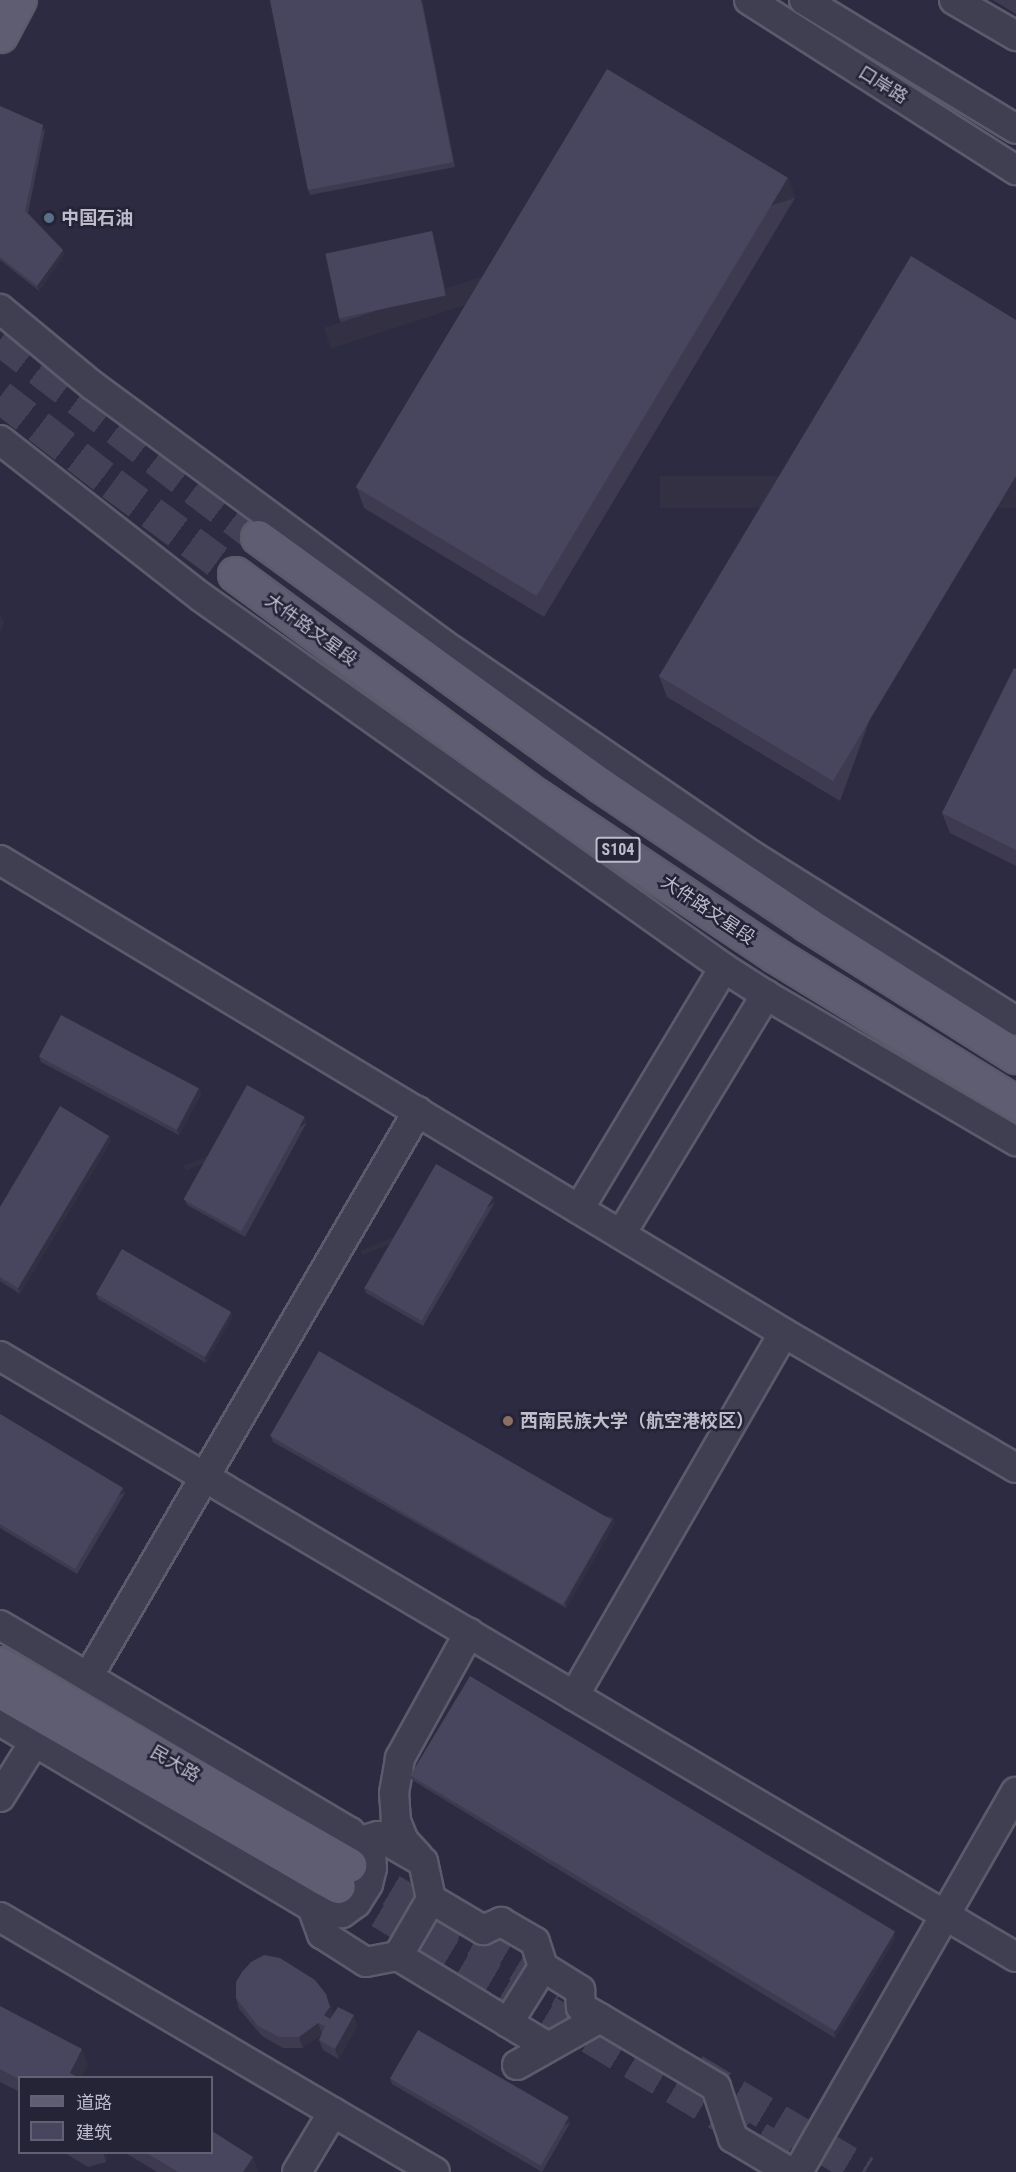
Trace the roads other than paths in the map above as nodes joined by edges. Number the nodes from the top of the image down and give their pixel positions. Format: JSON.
{"nodes":[{"id":1,"x":19,"y":0,"type":"edge"},
{"id":2,"x":749,"y":0,"type":"edge"},
{"id":3,"x":804,"y":0,"type":"edge"},
{"id":4,"x":954,"y":0,"type":"edge"},
{"id":5,"x":0,"y":35,"type":"edge"},
{"id":6,"x":1016,"y":36,"type":"edge"},
{"id":7,"x":1016,"y":129,"type":"edge"},
{"id":8,"x":1016,"y":170,"type":"edge"},
{"id":9,"x":0,"y":309,"type":"edge"},
{"id":10,"x":0,"y":440,"type":"edge"},
{"id":11,"x":258,"y":537,"type":"tunnel mouth"},
{"id":12,"x":235,"y":574,"type":"tunnel mouth"},
{"id":13,"x":0,"y":860,"type":"edge"},
{"id":14,"x":724,"y":968,"type":"junction"},
{"id":15,"x":766,"y":995,"type":"junction"},
{"id":16,"x":1016,"y":1021,"type":"edge"},
{"id":17,"x":1016,"y":1056,"type":"edge"},
{"id":18,"x":1016,"y":1103,"type":"edge"},
{"id":19,"x":418,"y":1111,"type":"junction"},
{"id":20,"x":1016,"y":1141,"type":"edge"},
{"id":21,"x":579,"y":1209,"type":"junction"},
{"id":22,"x":621,"y":1234,"type":"junction"},
{"id":23,"x":784,"y":1333,"type":"junction"},
{"id":24,"x":0,"y":1356,"type":"edge"},
{"id":25,"x":1016,"y":1468,"type":"edge"},
{"id":26,"x":204,"y":1477,"type":"junction"},
{"id":27,"x":0,"y":1625,"type":"edge"},
{"id":28,"x":468,"y":1633,"type":"junction"},
{"id":29,"x":0,"y":1664,"type":"edge"},
{"id":30,"x":87,"y":1677,"type":"junction"},
{"id":31,"x":0,"y":1691,"type":"edge"},
{"id":32,"x":574,"y":1696,"type":"junction"},
{"id":33,"x":0,"y":1721,"type":"edge"},
{"id":34,"x":35,"y":1741,"type":"junction"},
{"id":35,"x":1016,"y":1792,"type":"edge"},
{"id":36,"x":0,"y":1797,"type":"edge"},
{"id":37,"x":423,"y":1862,"type":"junction"},
{"id":38,"x":349,"y":1864,"type":"junction"},
{"id":39,"x":431,"y":1899,"type":"junction"},
{"id":40,"x":312,"y":1907,"type":"junction"},
{"id":41,"x":945,"y":1915,"type":"junction"},
{"id":42,"x":0,"y":1917,"type":"edge"},
{"id":43,"x":398,"y":1956,"type":"junction"},
{"id":44,"x":1016,"y":1957,"type":"edge"},
{"id":45,"x":543,"y":1967,"type":"junction"},
{"id":46,"x":600,"y":2018,"type":"junction"},
{"id":47,"x":508,"y":2023,"type":"junction"},
{"id":48,"x":548,"y":2047,"type":"junction"},
{"id":49,"x":517,"y":2065,"type":"dead end"},
{"id":50,"x":333,"y":2112,"type":"junction"},
{"id":51,"x":297,"y":2172,"type":"edge"},
{"id":52,"x":435,"y":2172,"type":"edge"},
{"id":53,"x":790,"y":2172,"type":"edge"},
{"id":54,"x":798,"y":2172,"type":"edge"}],
"edges":[{"from":1,"to":5,"type":"main road"},
{"from":2,"to":8,"type":"street","name":"口岸路"},
{"from":3,"to":7,"type":"street","name":"口岸路"},
{"from":4,"to":6,"type":"street"},
{"from":9,"to":16,"type":"street"},
{"from":10,"to":14,"type":"street"},
{"from":11,"to":17,"type":"main road","number":"S104"},
{"from":12,"to":18,"type":"main road","name":"大件路文星段","number":"S104"},
{"from":13,"to":19,"type":"street"},
{"from":14,"to":15,"type":"street"},
{"from":14,"to":21,"type":"street"},
{"from":15,"to":20,"type":"street"},
{"from":15,"to":22,"type":"street"},
{"from":19,"to":21,"type":"street"},
{"from":19,"to":26,"type":"street"},
{"from":21,"to":22,"type":"street"},
{"from":22,"to":23,"type":"street"},
{"from":23,"to":25,"type":"street"},
{"from":23,"to":32,"type":"street"},
{"from":24,"to":26,"type":"street"},
{"from":26,"to":28,"type":"street"},
{"from":26,"to":30,"type":"street"},
{"from":27,"to":30,"type":"street"},
{"from":28,"to":32,"type":"street"},
{"from":28,"to":37,"type":"street"},
{"from":29,"to":38,"type":"main road","name":"民大路"},
{"from":30,"to":38,"type":"street"},
{"from":31,"to":38,"type":"main road","name":"民大路"},
{"from":32,"to":41,"type":"street"},
{"from":33,"to":34,"type":"street"},
{"from":34,"to":36,"type":"street"},
{"from":34,"to":40,"type":"street"},
{"from":35,"to":41,"type":"street"},
{"from":37,"to":38,"type":"street"},
{"from":37,"to":39,"type":"street"},
{"from":38,"to":40,"type":"street"},
{"from":39,"to":43,"type":"street"},
{"from":39,"to":45,"type":"street"},
{"from":40,"to":43,"type":"street"},
{"from":41,"to":44,"type":"street"},
{"from":41,"to":54,"type":"street"},
{"from":42,"to":50,"type":"street"},
{"from":43,"to":47,"type":"street"},
{"from":45,"to":46,"type":"street"},
{"from":45,"to":47,"type":"street"},
{"from":46,"to":48,"type":"street"},
{"from":46,"to":53,"type":"street"},
{"from":47,"to":48,"type":"street"},
{"from":48,"to":49,"type":"street"},
{"from":50,"to":51,"type":"street"},
{"from":50,"to":52,"type":"street"}]}
